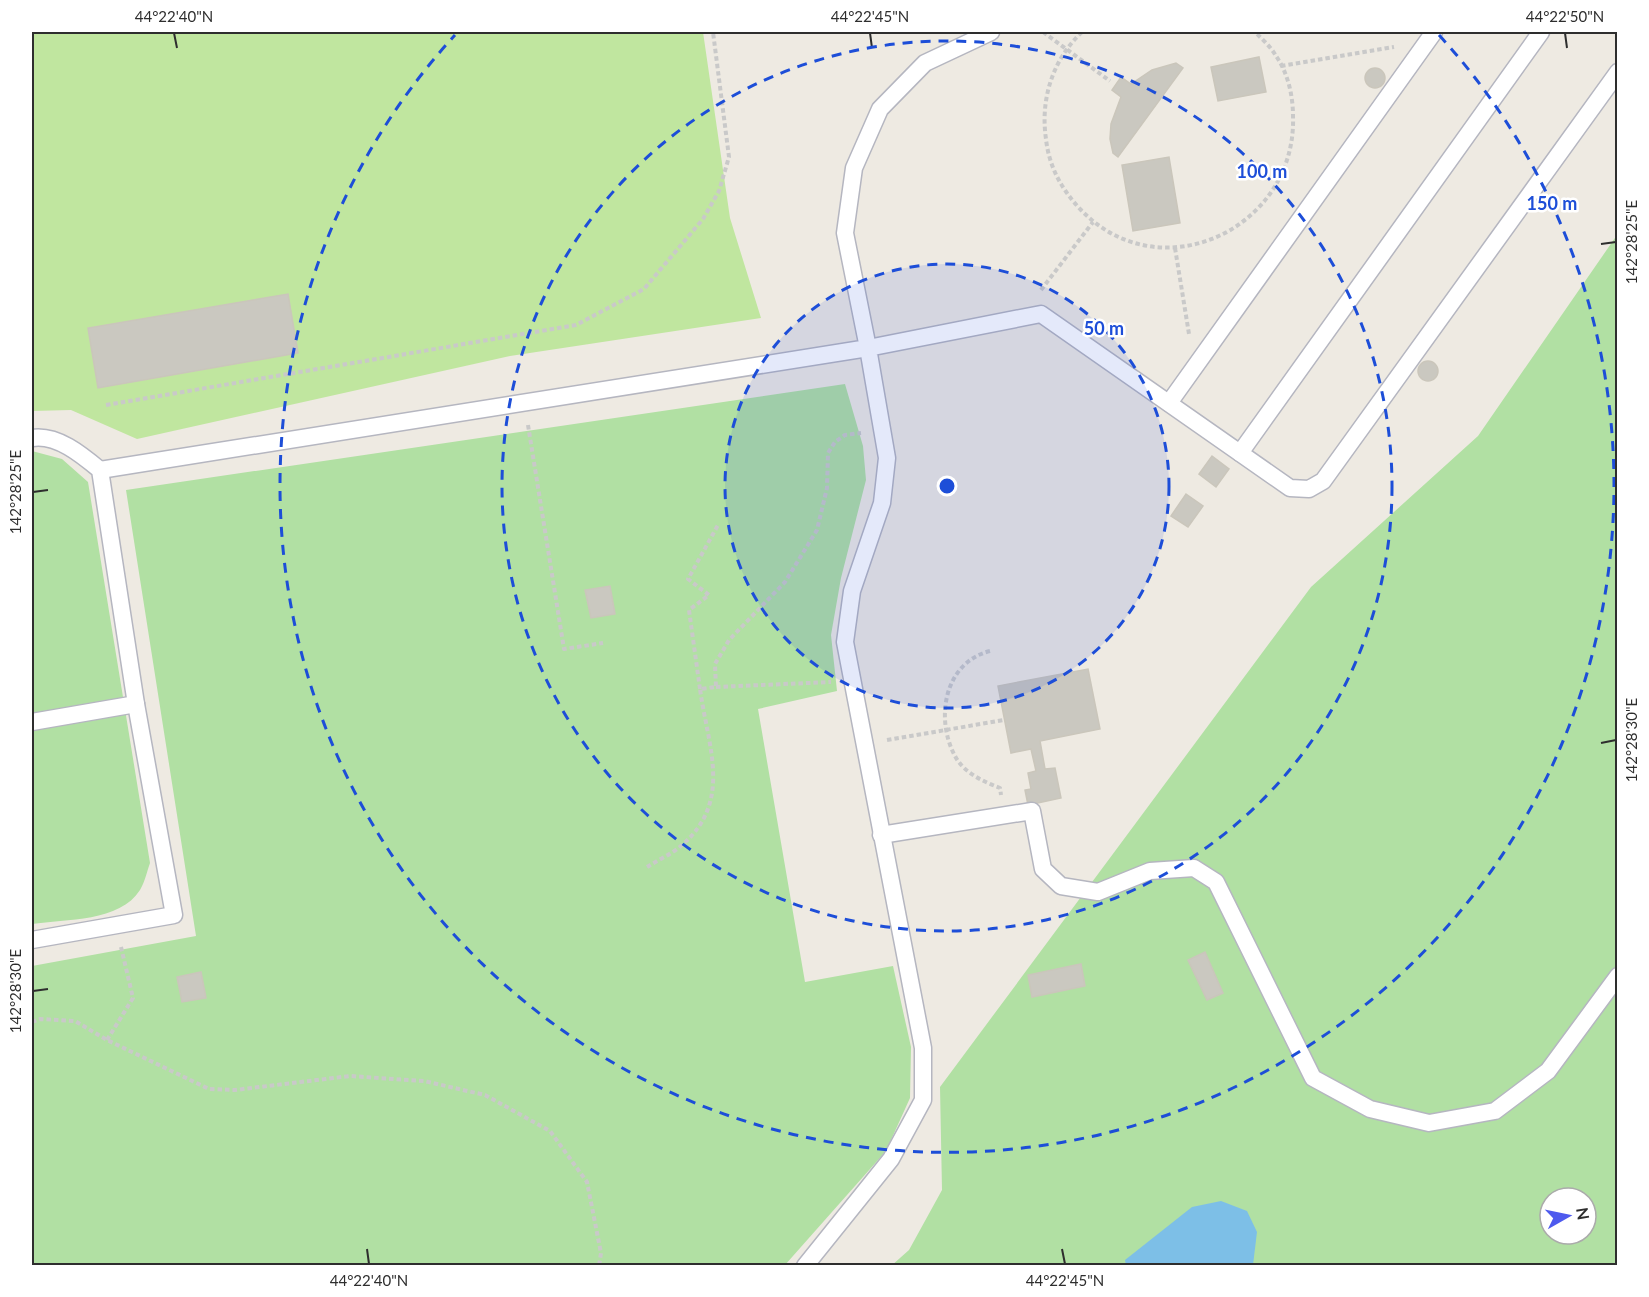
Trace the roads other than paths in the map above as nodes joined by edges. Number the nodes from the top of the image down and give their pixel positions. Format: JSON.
{"nodes":[{"id":1,"x":991,"y":32,"type":"edge"},
{"id":2,"x":1541,"y":32,"type":"edge"},
{"id":3,"x":1431,"y":36,"type":"edge"},
{"id":4,"x":1617,"y":72,"type":"edge"},
{"id":5,"x":868,"y":348,"type":"junction"},
{"id":6,"x":1169,"y":403,"type":"junction"},
{"id":7,"x":32,"y":438,"type":"edge"},
{"id":8,"x":1240,"y":453,"type":"junction"},
{"id":9,"x":100,"y":470,"type":"junction"},
{"id":10,"x":135,"y":704,"type":"junction"},
{"id":11,"x":32,"y":722,"type":"edge"},
{"id":12,"x":881,"y":835,"type":"junction"},
{"id":13,"x":32,"y":940,"type":"edge"},
{"id":14,"x":1617,"y":976,"type":"edge"},
{"id":15,"x":805,"y":1266,"type":"edge"}],
"edges":[{"from":1,"to":5,"type":"lane"},
{"from":2,"to":8,"type":"lane"},
{"from":3,"to":6,"type":"lane"},
{"from":4,"to":8,"type":"lane"},
{"from":5,"to":6,"type":"lane"},
{"from":5,"to":9,"type":"lane"},
{"from":5,"to":12,"type":"lane"},
{"from":6,"to":8,"type":"lane"},
{"from":7,"to":9,"type":"lane"},
{"from":9,"to":10,"type":"lane"},
{"from":10,"to":11,"type":"lane"},
{"from":10,"to":13,"type":"lane"},
{"from":12,"to":14,"type":"lane"},
{"from":12,"to":15,"type":"lane"}]}
